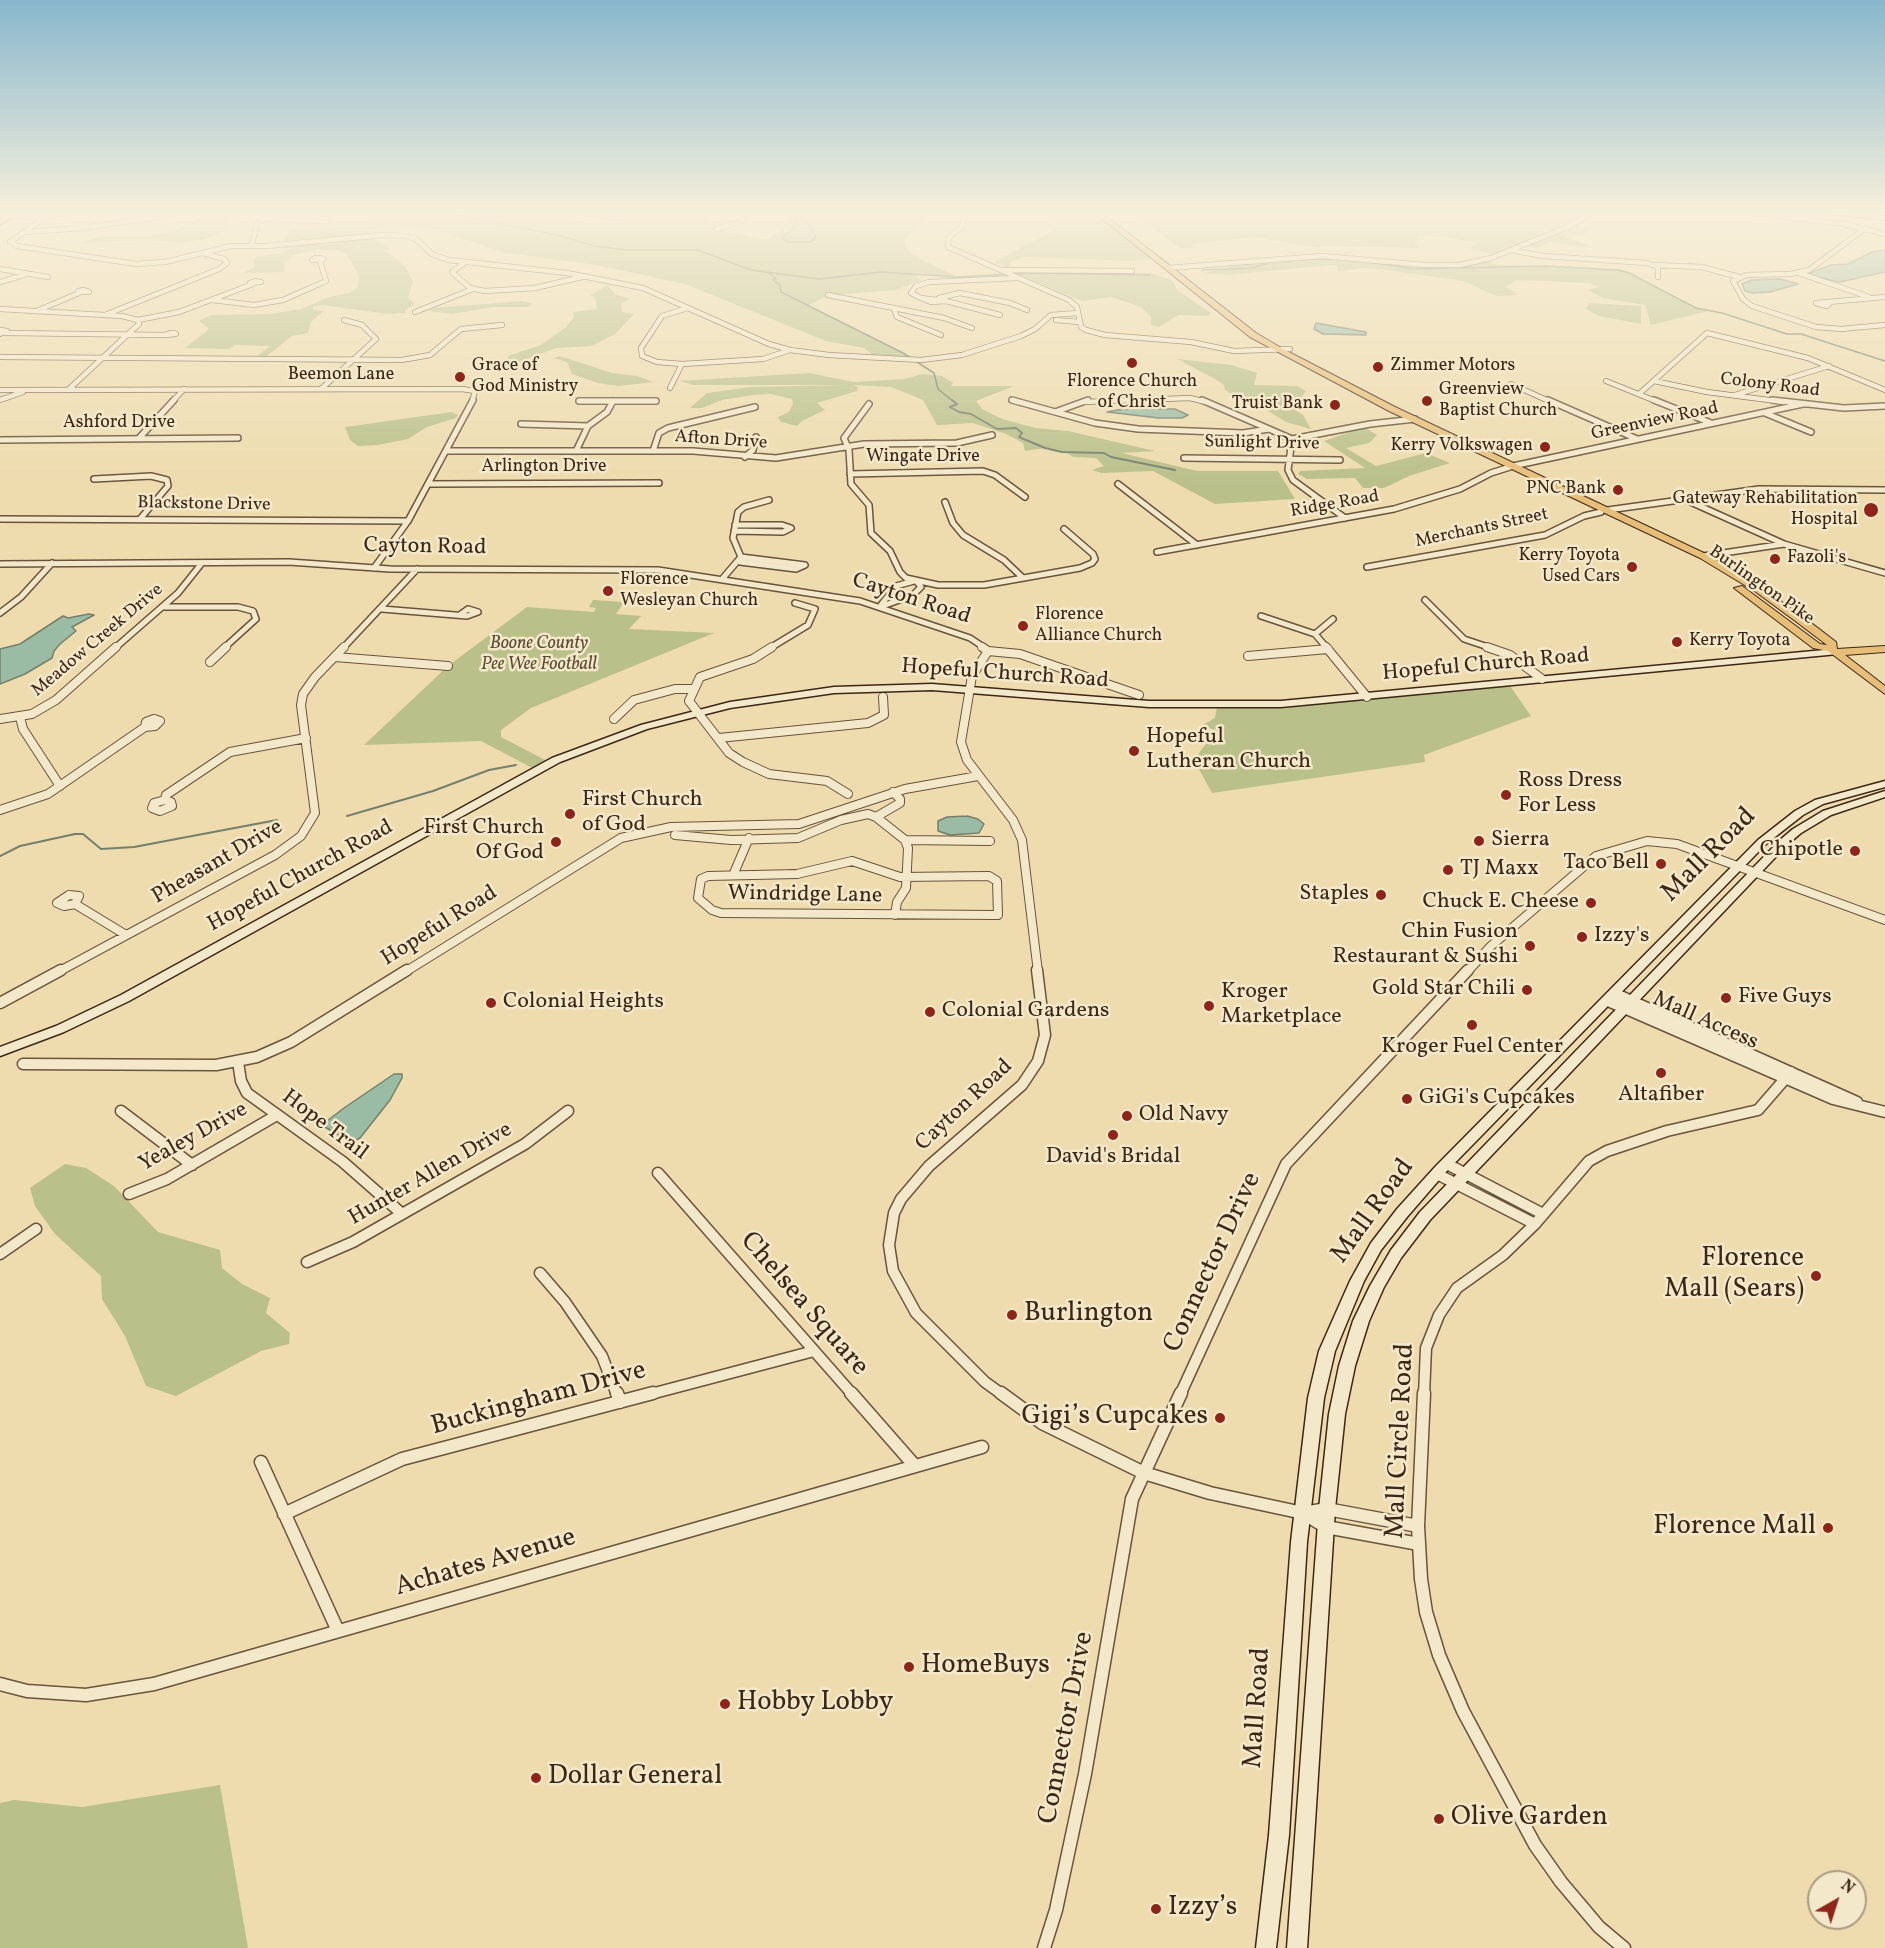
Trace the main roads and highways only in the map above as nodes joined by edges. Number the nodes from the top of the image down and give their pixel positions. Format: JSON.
{"nodes":[{"id":1,"x":1213,"y":303,"type":"edge"},
{"id":2,"x":1228,"y":303,"type":"edge"},
{"id":3,"x":1344,"y":384,"type":"junction"},
{"id":4,"x":1604,"y":511,"type":"junction"},
{"id":5,"x":1885,"y":649,"type":"edge"},
{"id":6,"x":1833,"y":650,"type":"junction"},
{"id":7,"x":1885,"y":691,"type":"edge"},
{"id":8,"x":1885,"y":784,"type":"edge"},
{"id":9,"x":1885,"y":794,"type":"edge"},
{"id":10,"x":0,"y":1052,"type":"edge"},
{"id":11,"x":1266,"y":1948,"type":"edge"},
{"id":12,"x":1297,"y":1948,"type":"edge"}],
"edges":[{"from":1,"to":3,"type":"main road","name":"Burlington Pike"},
{"from":2,"to":3,"type":"main road","name":"Burlington Pike"},
{"from":3,"to":4,"type":"main road","name":"Burlington Pike"},
{"from":4,"to":6,"type":"main road","name":"Burlington Pike"},
{"from":4,"to":6,"type":"main road","name":"Burlington Pike"},
{"from":5,"to":6,"type":"main road"},
{"from":6,"to":7,"type":"main road","name":"Burlington Pike"},
{"from":6,"to":10,"type":"main road","name":"Hopeful Church Road"},
{"from":8,"to":11,"type":"main road","name":"Mall Road"},
{"from":9,"to":12,"type":"main road","name":"Mall Road"}]}
